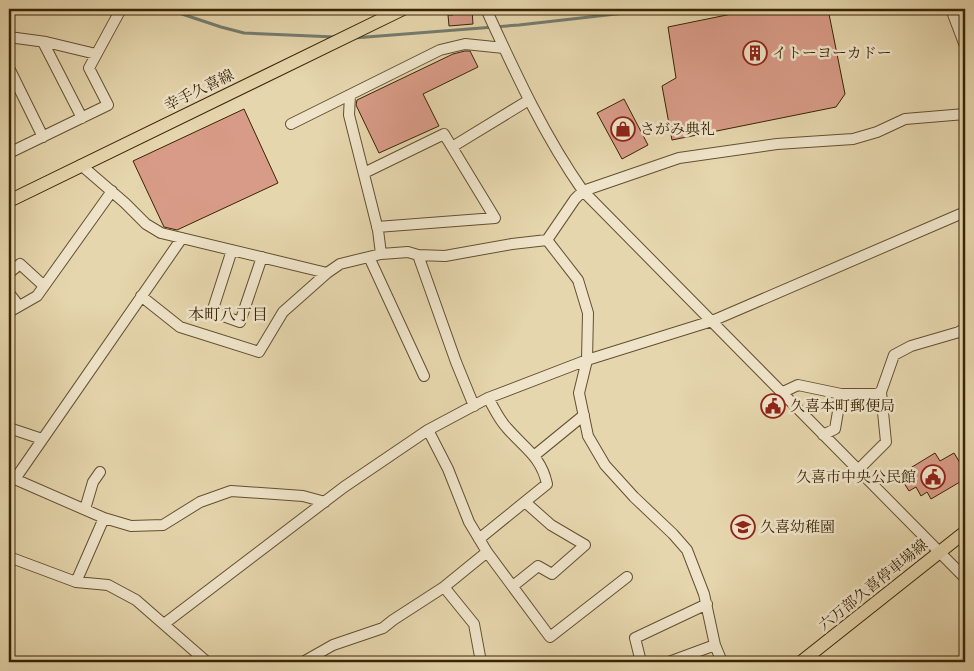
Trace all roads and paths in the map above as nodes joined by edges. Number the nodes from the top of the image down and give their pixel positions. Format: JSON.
{"nodes":[{"id":1,"x":121,"y":9,"type":"edge"},
{"id":2,"x":403,"y":9,"type":"edge"},
{"id":3,"x":486,"y":9,"type":"edge"},
{"id":4,"x":951,"y":9,"type":"edge"},
{"id":5,"x":9,"y":37,"type":"edge"},
{"id":6,"x":44,"y":42,"type":"junction"},
{"id":7,"x":965,"y":46,"type":"edge"},
{"id":8,"x":504,"y":48,"type":"junction"},
{"id":9,"x":96,"y":54,"type":"junction"},
{"id":10,"x":9,"y":68,"type":"edge"},
{"id":11,"x":350,"y":95,"type":"junction"},
{"id":12,"x":529,"y":100,"type":"junction"},
{"id":13,"x":965,"y":114,"type":"edge"},
{"id":14,"x":82,"y":118,"type":"junction"},
{"id":15,"x":291,"y":124,"type":"dead end"},
{"id":16,"x":43,"y":137,"type":"junction"},
{"id":17,"x":452,"y":147,"type":"junction"},
{"id":18,"x":9,"y":153,"type":"edge"},
{"id":19,"x":81,"y":166,"type":"junction"},
{"id":20,"x":364,"y":173,"type":"junction"},
{"id":21,"x":583,"y":191,"type":"junction"},
{"id":22,"x":112,"y":192,"type":"junction"},
{"id":23,"x":9,"y":201,"type":"edge"},
{"id":24,"x":965,"y":212,"type":"edge"},
{"id":25,"x":377,"y":227,"type":"junction"},
{"id":26,"x":182,"y":238,"type":"junction"},
{"id":27,"x":547,"y":240,"type":"junction"},
{"id":28,"x":232,"y":250,"type":"junction"},
{"id":29,"x":381,"y":254,"type":"junction"},
{"id":30,"x":418,"y":255,"type":"junction"},
{"id":31,"x":262,"y":257,"type":"junction"},
{"id":32,"x":368,"y":257,"type":"junction"},
{"id":33,"x":9,"y":273,"type":"edge"},
{"id":34,"x":327,"y":273,"type":"junction"},
{"id":35,"x":44,"y":286,"type":"junction"},
{"id":36,"x":9,"y":293,"type":"edge"},
{"id":37,"x":141,"y":296,"type":"junction"},
{"id":38,"x":19,"y":306,"type":"junction"},
{"id":39,"x":9,"y":312,"type":"edge"},
{"id":40,"x":712,"y":321,"type":"junction"},
{"id":41,"x":965,"y":328,"type":"edge"},
{"id":42,"x":586,"y":360,"type":"junction"},
{"id":43,"x":424,"y":376,"type":"dead end"},
{"id":44,"x":881,"y":392,"type":"junction"},
{"id":45,"x":782,"y":393,"type":"junction"},
{"id":46,"x":841,"y":394,"type":"junction"},
{"id":47,"x":488,"y":398,"type":"junction"},
{"id":48,"x":474,"y":406,"type":"junction"},
{"id":49,"x":584,"y":415,"type":"junction"},
{"id":50,"x":9,"y":428,"type":"edge"},
{"id":51,"x":428,"y":430,"type":"junction"},
{"id":52,"x":823,"y":436,"type":"junction"},
{"id":53,"x":42,"y":439,"type":"junction"},
{"id":54,"x":535,"y":455,"type":"junction"},
{"id":55,"x":858,"y":470,"type":"junction"},
{"id":56,"x":100,"y":472,"type":"dead end"},
{"id":57,"x":12,"y":478,"type":"edge"},
{"id":58,"x":325,"y":502,"type":"junction"},
{"id":59,"x":525,"y":502,"type":"junction"},
{"id":60,"x":85,"y":509,"type":"junction"},
{"id":61,"x":104,"y":518,"type":"junction"},
{"id":62,"x":965,"y":532,"type":"edge"},
{"id":63,"x":479,"y":539,"type":"junction"},
{"id":64,"x":487,"y":552,"type":"junction"},
{"id":65,"x":940,"y":552,"type":"junction"},
{"id":66,"x":9,"y":557,"type":"edge"},
{"id":67,"x":627,"y":577,"type":"dead end"},
{"id":68,"x":965,"y":578,"type":"edge"},
{"id":69,"x":76,"y":582,"type":"junction"},
{"id":70,"x":513,"y":586,"type":"junction"},
{"id":71,"x":444,"y":587,"type":"junction"},
{"id":72,"x":707,"y":604,"type":"junction"},
{"id":73,"x":164,"y":624,"type":"junction"},
{"id":74,"x":715,"y":645,"type":"junction"},
{"id":75,"x":207,"y":662,"type":"edge"},
{"id":76,"x":303,"y":662,"type":"edge"},
{"id":77,"x":481,"y":662,"type":"edge"},
{"id":78,"x":641,"y":662,"type":"edge"},
{"id":79,"x":669,"y":662,"type":"edge"},
{"id":80,"x":722,"y":662,"type":"edge"},
{"id":81,"x":801,"y":662,"type":"edge"}],
"edges":[{"from":1,"to":9,"type":"street"},
{"from":2,"to":19,"type":"main road","name":"幸手久喜線"},
{"from":3,"to":8,"type":"street"},
{"from":4,"to":7,"type":"street"},
{"from":5,"to":6,"type":"street"},
{"from":6,"to":9,"type":"street"},
{"from":6,"to":14,"type":"street"},
{"from":8,"to":11,"type":"street"},
{"from":8,"to":12,"type":"street"},
{"from":9,"to":14,"type":"street"},
{"from":10,"to":16,"type":"street"},
{"from":11,"to":15,"type":"street"},
{"from":11,"to":20,"type":"street"},
{"from":12,"to":17,"type":"street"},
{"from":12,"to":21,"type":"street"},
{"from":13,"to":21,"type":"street"},
{"from":14,"to":16,"type":"street"},
{"from":16,"to":18,"type":"street"},
{"from":17,"to":20,"type":"street"},
{"from":17,"to":25,"type":"street"},
{"from":19,"to":22,"type":"street"},
{"from":19,"to":23,"type":"main road","name":"幸手久喜線"},
{"from":20,"to":25,"type":"street"},
{"from":21,"to":27,"type":"street"},
{"from":21,"to":40,"type":"street"},
{"from":22,"to":26,"type":"street"},
{"from":22,"to":35,"type":"street"},
{"from":24,"to":40,"type":"street"},
{"from":25,"to":29,"type":"street"},
{"from":26,"to":28,"type":"street"},
{"from":26,"to":37,"type":"street"},
{"from":27,"to":30,"type":"street"},
{"from":27,"to":42,"type":"street"},
{"from":28,"to":31,"type":"street"},
{"from":28,"to":31,"type":"street"},
{"from":29,"to":30,"type":"street"},
{"from":29,"to":32,"type":"street"},
{"from":30,"to":48,"type":"street"},
{"from":31,"to":34,"type":"street"},
{"from":32,"to":34,"type":"street"},
{"from":32,"to":43,"type":"street"},
{"from":33,"to":35,"type":"street"},
{"from":34,"to":37,"type":"street"},
{"from":35,"to":38,"type":"street"},
{"from":36,"to":38,"type":"street"},
{"from":37,"to":53,"type":"street"},
{"from":38,"to":39,"type":"street"},
{"from":40,"to":42,"type":"street"},
{"from":40,"to":45,"type":"street"},
{"from":41,"to":44,"type":"street"},
{"from":42,"to":47,"type":"street"},
{"from":42,"to":49,"type":"street"},
{"from":44,"to":46,"type":"street"},
{"from":44,"to":55,"type":"street"},
{"from":45,"to":46,"type":"street"},
{"from":45,"to":52,"type":"street"},
{"from":46,"to":52,"type":"street"},
{"from":47,"to":48,"type":"street"},
{"from":47,"to":54,"type":"street"},
{"from":48,"to":51,"type":"street"},
{"from":49,"to":54,"type":"street"},
{"from":49,"to":72,"type":"street"},
{"from":50,"to":53,"type":"street"},
{"from":51,"to":58,"type":"street"},
{"from":51,"to":63,"type":"street"},
{"from":52,"to":55,"type":"street"},
{"from":53,"to":57,"type":"street"},
{"from":54,"to":59,"type":"street"},
{"from":55,"to":65,"type":"street"},
{"from":56,"to":60,"type":"street"},
{"from":57,"to":60,"type":"street"},
{"from":58,"to":61,"type":"street"},
{"from":58,"to":73,"type":"street"},
{"from":59,"to":63,"type":"street"},
{"from":59,"to":70,"type":"street"},
{"from":60,"to":61,"type":"street"},
{"from":61,"to":69,"type":"street"},
{"from":62,"to":65,"type":"main road","name":"六万部久喜停車場線"},
{"from":63,"to":64,"type":"street"},
{"from":64,"to":70,"type":"street"},
{"from":64,"to":71,"type":"street"},
{"from":65,"to":68,"type":"street"},
{"from":65,"to":81,"type":"main road","name":"六万部久喜停車場線"},
{"from":66,"to":69,"type":"street"},
{"from":67,"to":70,"type":"street"},
{"from":69,"to":73,"type":"street"},
{"from":71,"to":76,"type":"street"},
{"from":71,"to":77,"type":"street"},
{"from":72,"to":74,"type":"street"},
{"from":72,"to":78,"type":"street"},
{"from":73,"to":75,"type":"street"},
{"from":74,"to":79,"type":"street"},
{"from":74,"to":80,"type":"street"}]}
